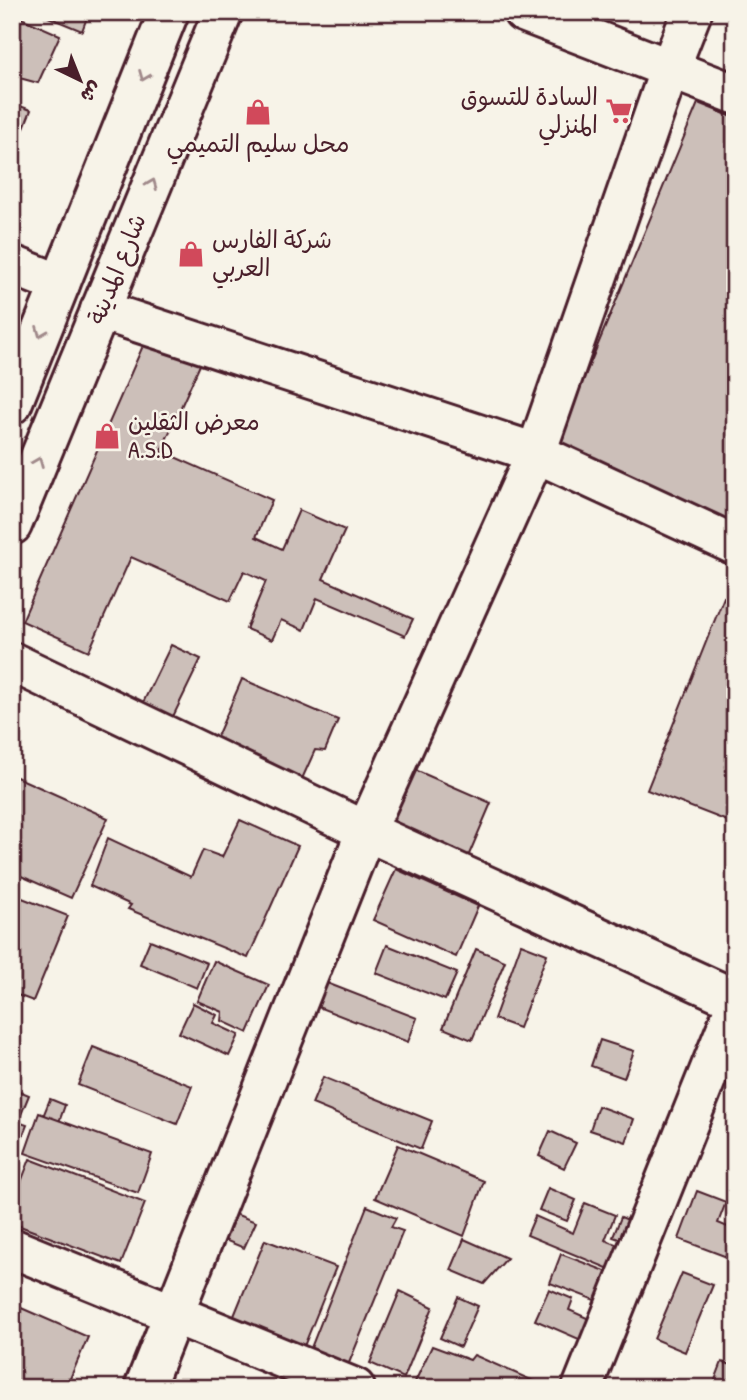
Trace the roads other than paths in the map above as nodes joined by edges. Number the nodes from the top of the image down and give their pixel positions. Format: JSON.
{"nodes":[{"id":1,"x":169,"y":12,"type":"edge"},
{"id":2,"x":223,"y":12,"type":"edge"},
{"id":3,"x":523,"y":12,"type":"edge"},
{"id":4,"x":692,"y":12,"type":"edge"},
{"id":5,"x":670,"y":68,"type":"junction"},
{"id":6,"x":735,"y":94,"type":"edge"},
{"id":7,"x":12,"y":265,"type":"edge"},
{"id":8,"x":60,"y":284,"type":"junction"},
{"id":9,"x":100,"y":310,"type":"junction"},
{"id":10,"x":12,"y":404,"type":"edge"},
{"id":11,"x":536,"y":453,"type":"junction"},
{"id":12,"x":12,"y":526,"type":"edge"},
{"id":13,"x":735,"y":545,"type":"edge"},
{"id":14,"x":12,"y":662,"type":"edge"},
{"id":15,"x":366,"y":831,"type":"junction"},
{"id":16,"x":735,"y":999,"type":"edge"},
{"id":17,"x":735,"y":1007,"type":"edge"},
{"id":18,"x":12,"y":1248,"type":"edge"},
{"id":19,"x":173,"y":1314,"type":"junction"},
{"id":20,"x":145,"y":1388,"type":"edge"},
{"id":21,"x":355,"y":1388,"type":"edge"},
{"id":22,"x":582,"y":1388,"type":"edge"}],
"edges":[{"from":1,"to":8,"type":"street","name":"شارع المدينة","one_way":true},
{"from":9,"to":2,"type":"street","name":"شارع المدينة","one_way":true},
{"from":3,"to":5,"type":"street"},
{"from":4,"to":5,"type":"street"},
{"from":5,"to":6,"type":"street"},
{"from":5,"to":11,"type":"street"},
{"from":7,"to":8,"type":"street"},
{"from":8,"to":10,"type":"street","name":"شارع المدينة","one_way":true},
{"from":9,"to":11,"type":"street"},
{"from":12,"to":9,"type":"street","name":"شارع المدينة","one_way":true},
{"from":11,"to":13,"type":"street"},
{"from":11,"to":15,"type":"street"},
{"from":14,"to":15,"type":"street"},
{"from":15,"to":16,"type":"street"},
{"from":15,"to":19,"type":"street"},
{"from":17,"to":22,"type":"street"},
{"from":18,"to":19,"type":"street"},
{"from":19,"to":20,"type":"street"},
{"from":19,"to":21,"type":"street"}]}
